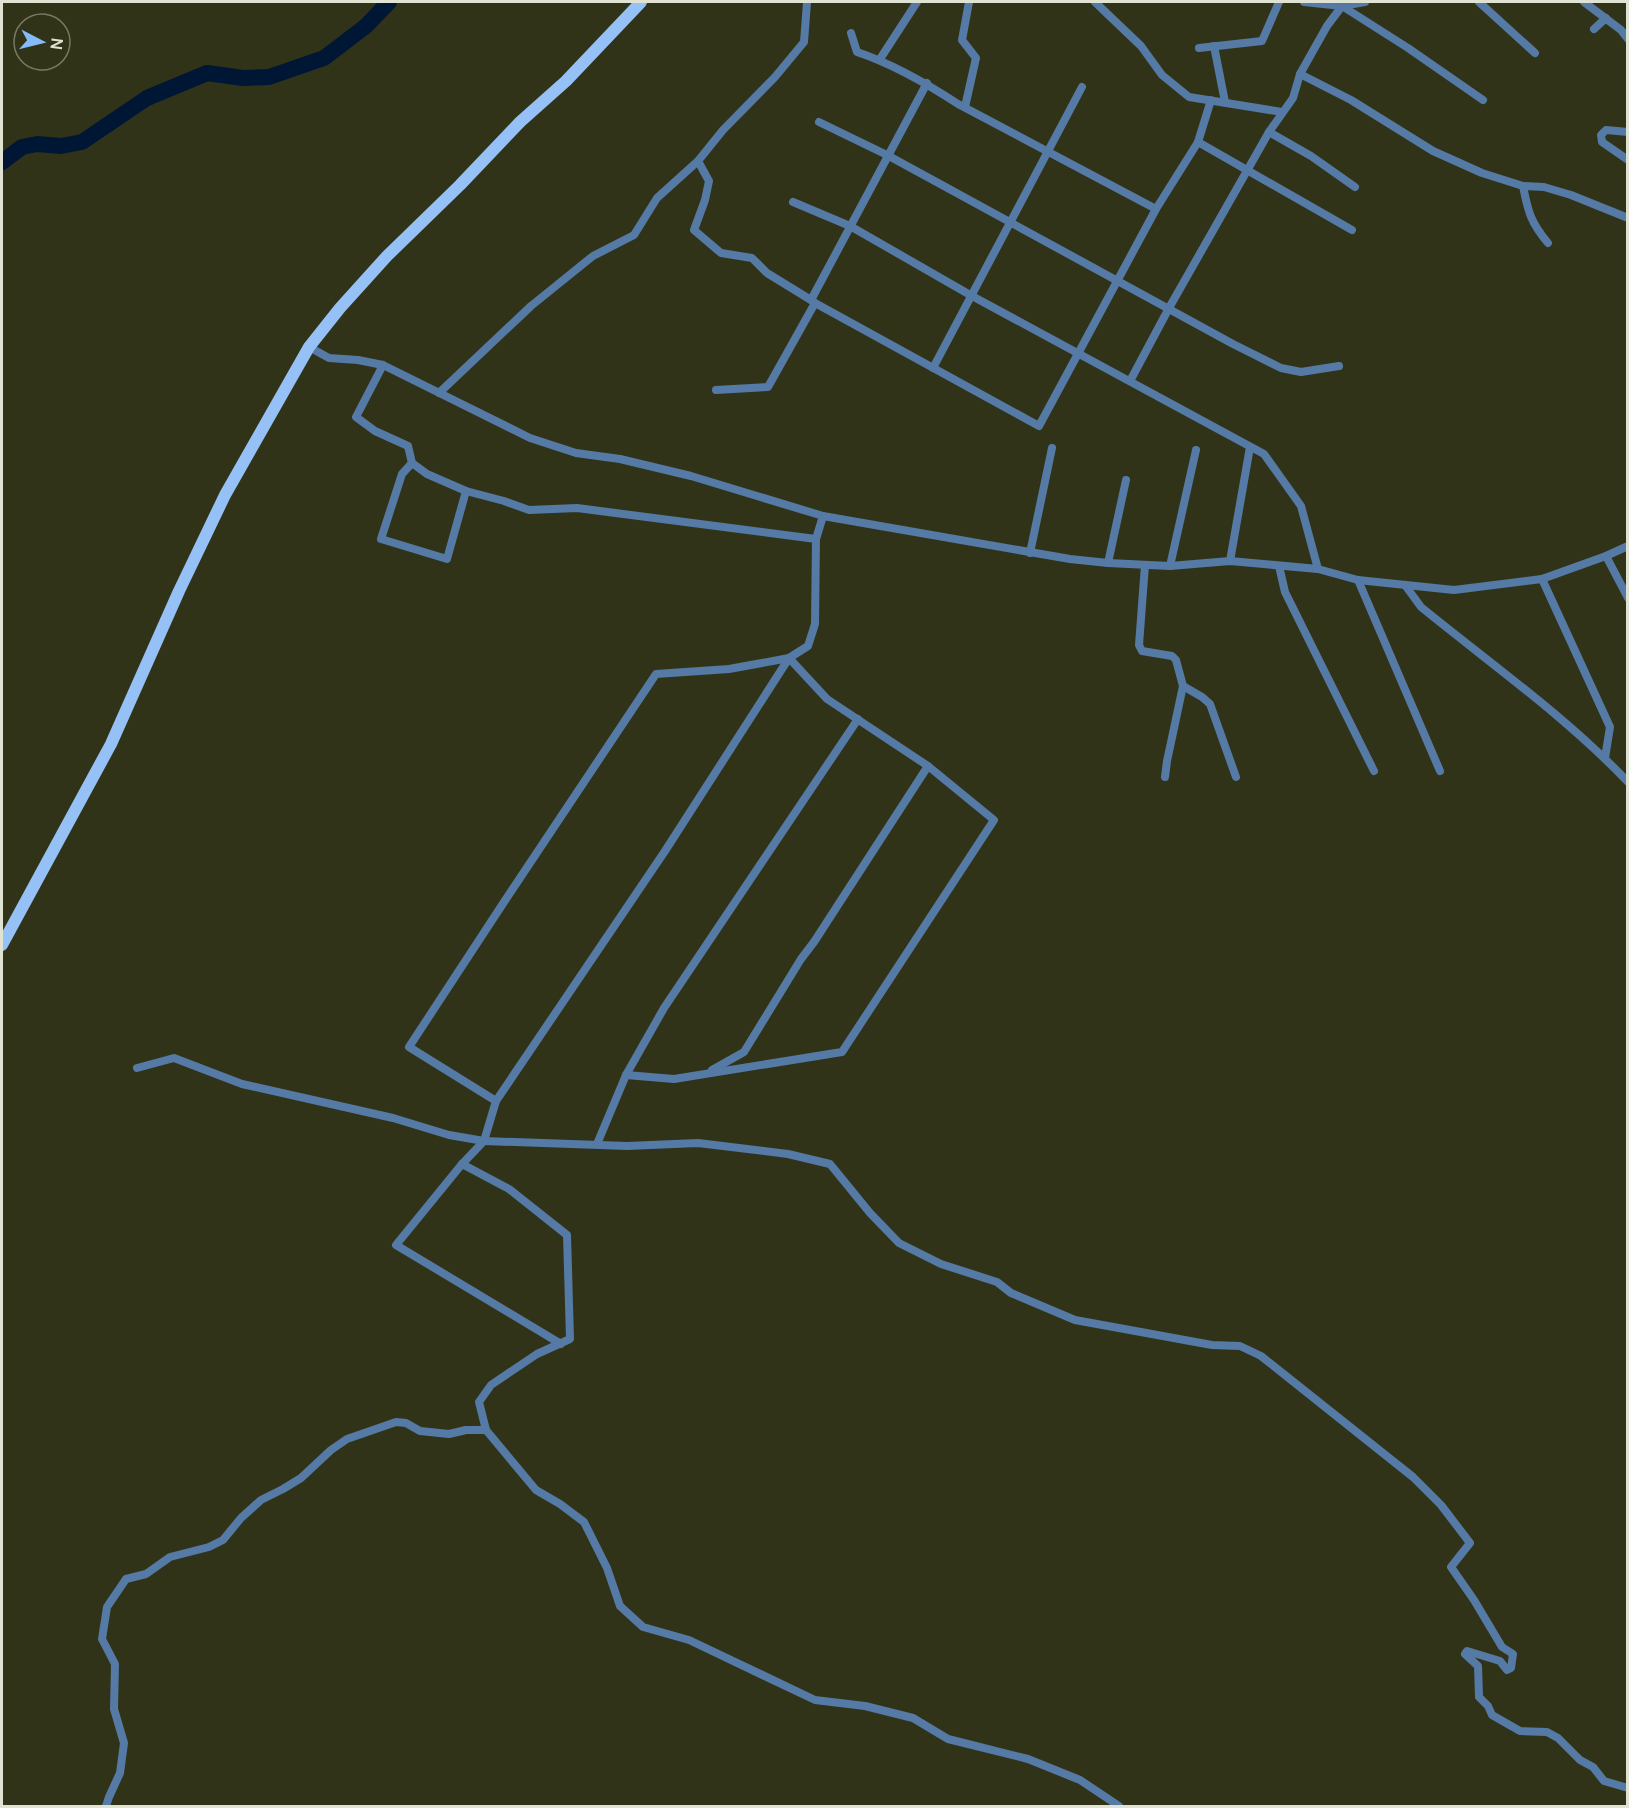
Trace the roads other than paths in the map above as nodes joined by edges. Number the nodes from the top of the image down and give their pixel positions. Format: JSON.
{"nodes":[{"id":1,"x":641,"y":2,"type":"edge"},
{"id":2,"x":807,"y":2,"type":"edge"},
{"id":3,"x":917,"y":2,"type":"edge"},
{"id":4,"x":969,"y":2,"type":"edge"},
{"id":5,"x":1095,"y":2,"type":"edge"},
{"id":6,"x":1279,"y":2,"type":"edge"},
{"id":7,"x":1304,"y":2,"type":"edge"},
{"id":8,"x":1365,"y":2,"type":"edge"},
{"id":9,"x":1479,"y":2,"type":"edge"},
{"id":10,"x":1584,"y":2,"type":"edge"},
{"id":11,"x":1342,"y":6,"type":"junction"},
{"id":12,"x":1606,"y":18,"type":"junction"},
{"id":13,"x":1594,"y":29,"type":"dead end"},
{"id":14,"x":851,"y":33,"type":"dead end"},
{"id":15,"x":1628,"y":39,"type":"edge"},
{"id":16,"x":1214,"y":46,"type":"junction"},
{"id":17,"x":1199,"y":48,"type":"dead end"},
{"id":18,"x":1534,"y":53,"type":"dead end"},
{"id":19,"x":880,"y":59,"type":"junction"},
{"id":20,"x":1299,"y":74,"type":"junction"},
{"id":21,"x":927,"y":83,"type":"junction"},
{"id":22,"x":1082,"y":87,"type":"dead end"},
{"id":23,"x":1211,"y":100,"type":"junction"},
{"id":24,"x":1483,"y":100,"type":"dead end"},
{"id":25,"x":1225,"y":102,"type":"junction"},
{"id":26,"x":965,"y":107,"type":"junction"},
{"id":27,"x":1282,"y":112,"type":"junction"},
{"id":28,"x":819,"y":122,"type":"dead end"},
{"id":29,"x":1269,"y":132,"type":"junction"},
{"id":30,"x":1628,"y":132,"type":"edge"},
{"id":31,"x":1198,"y":142,"type":"junction"},
{"id":32,"x":1048,"y":152,"type":"junction"},
{"id":33,"x":887,"y":155,"type":"junction"},
{"id":34,"x":1628,"y":160,"type":"edge"},
{"id":35,"x":698,"y":161,"type":"junction"},
{"id":36,"x":1248,"y":169,"type":"junction"},
{"id":37,"x":1523,"y":186,"type":"junction"},
{"id":38,"x":1355,"y":187,"type":"dead end"},
{"id":39,"x":793,"y":202,"type":"dead end"},
{"id":40,"x":1156,"y":209,"type":"junction"},
{"id":41,"x":1628,"y":218,"type":"edge"},
{"id":42,"x":1010,"y":223,"type":"junction"},
{"id":43,"x":850,"y":226,"type":"junction"},
{"id":44,"x":1352,"y":230,"type":"dead end"},
{"id":45,"x":1548,"y":243,"type":"dead end"},
{"id":46,"x":1117,"y":281,"type":"junction"},
{"id":47,"x":972,"y":296,"type":"junction"},
{"id":48,"x":813,"y":302,"type":"junction"},
{"id":49,"x":1169,"y":308,"type":"junction"},
{"id":50,"x":309,"y":347,"type":"junction"},
{"id":51,"x":1078,"y":354,"type":"junction"},
{"id":52,"x":383,"y":365,"type":"junction"},
{"id":53,"x":1339,"y":366,"type":"dead end"},
{"id":54,"x":933,"y":368,"type":"junction"},
{"id":55,"x":1130,"y":381,"type":"junction"},
{"id":56,"x":716,"y":390,"type":"dead end"},
{"id":57,"x":439,"y":393,"type":"junction"},
{"id":58,"x":1250,"y":447,"type":"junction"},
{"id":59,"x":1052,"y":448,"type":"dead end"},
{"id":60,"x":1196,"y":450,"type":"dead end"},
{"id":61,"x":412,"y":463,"type":"junction"},
{"id":62,"x":1126,"y":480,"type":"dead end"},
{"id":63,"x":466,"y":490,"type":"junction"},
{"id":64,"x":823,"y":516,"type":"junction"},
{"id":65,"x":816,"y":538,"type":"junction"},
{"id":66,"x":1628,"y":546,"type":"edge"},
{"id":67,"x":1030,"y":553,"type":"junction"},
{"id":68,"x":1606,"y":556,"type":"junction"},
{"id":69,"x":1230,"y":561,"type":"junction"},
{"id":70,"x":1108,"y":564,"type":"junction"},
{"id":71,"x":1146,"y":565,"type":"junction"},
{"id":72,"x":1170,"y":566,"type":"junction"},
{"id":73,"x":1279,"y":566,"type":"junction"},
{"id":74,"x":1318,"y":569,"type":"junction"},
{"id":75,"x":1542,"y":579,"type":"junction"},
{"id":76,"x":1358,"y":580,"type":"junction"},
{"id":77,"x":1405,"y":585,"type":"junction"},
{"id":78,"x":1628,"y":598,"type":"edge"},
{"id":79,"x":789,"y":658,"type":"junction"},
{"id":80,"x":1183,"y":686,"type":"junction"},
{"id":81,"x":858,"y":719,"type":"junction"},
{"id":82,"x":1605,"y":758,"type":"junction"},
{"id":83,"x":928,"y":766,"type":"junction"},
{"id":84,"x":1374,"y":771,"type":"dead end"},
{"id":85,"x":1440,"y":771,"type":"dead end"},
{"id":86,"x":1166,"y":777,"type":"dead end"},
{"id":87,"x":1236,"y":777,"type":"dead end"},
{"id":88,"x":1628,"y":782,"type":"edge"},
{"id":89,"x":2,"y":945,"type":"edge"},
{"id":90,"x":137,"y":1068,"type":"dead end"},
{"id":91,"x":705,"y":1074,"type":"junction"},
{"id":92,"x":626,"y":1075,"type":"junction"},
{"id":93,"x":496,"y":1101,"type":"junction"},
{"id":94,"x":484,"y":1141,"type":"junction"},
{"id":95,"x":597,"y":1144,"type":"junction"},
{"id":96,"x":462,"y":1164,"type":"junction"},
{"id":97,"x":561,"y":1344,"type":"junction"},
{"id":98,"x":486,"y":1430,"type":"junction"},
{"id":99,"x":1628,"y":1788,"type":"edge"},
{"id":100,"x":106,"y":1806,"type":"edge"},
{"id":101,"x":1119,"y":1806,"type":"edge"}],
"edges":[{"from":1,"to":50,"type":"main road"},
{"from":2,"to":35,"type":"street"},
{"from":3,"to":19,"type":"street"},
{"from":4,"to":26,"type":"street"},
{"from":5,"to":23,"type":"street"},
{"from":6,"to":16,"type":"street"},
{"from":7,"to":11,"type":"street"},
{"from":8,"to":11,"type":"street"},
{"from":9,"to":18,"type":"street"},
{"from":10,"to":12,"type":"street"},
{"from":11,"to":20,"type":"street"},
{"from":11,"to":24,"type":"street"},
{"from":12,"to":13,"type":"street"},
{"from":12,"to":15,"type":"street"},
{"from":14,"to":19,"type":"street"},
{"from":16,"to":17,"type":"street"},
{"from":16,"to":25,"type":"street"},
{"from":19,"to":21,"type":"street"},
{"from":20,"to":27,"type":"street"},
{"from":20,"to":37,"type":"street"},
{"from":21,"to":26,"type":"street"},
{"from":21,"to":33,"type":"street"},
{"from":22,"to":32,"type":"street"},
{"from":23,"to":25,"type":"street"},
{"from":23,"to":31,"type":"street"},
{"from":25,"to":27,"type":"street"},
{"from":26,"to":32,"type":"street"},
{"from":27,"to":29,"type":"street"},
{"from":28,"to":33,"type":"street"},
{"from":29,"to":36,"type":"street"},
{"from":29,"to":38,"type":"street"},
{"from":30,"to":34,"type":"street"},
{"from":31,"to":36,"type":"street"},
{"from":31,"to":40,"type":"street"},
{"from":32,"to":40,"type":"street"},
{"from":32,"to":42,"type":"street"},
{"from":33,"to":42,"type":"street"},
{"from":33,"to":43,"type":"street"},
{"from":35,"to":48,"type":"street"},
{"from":35,"to":57,"type":"street"},
{"from":36,"to":44,"type":"street"},
{"from":36,"to":49,"type":"street"},
{"from":37,"to":41,"type":"street"},
{"from":37,"to":45,"type":"street"},
{"from":39,"to":43,"type":"street"},
{"from":40,"to":46,"type":"street"},
{"from":42,"to":46,"type":"street"},
{"from":42,"to":47,"type":"street"},
{"from":43,"to":47,"type":"street"},
{"from":43,"to":48,"type":"street"},
{"from":46,"to":49,"type":"street"},
{"from":46,"to":51,"type":"street"},
{"from":47,"to":51,"type":"street"},
{"from":47,"to":54,"type":"street"},
{"from":48,"to":54,"type":"street"},
{"from":48,"to":56,"type":"street"},
{"from":49,"to":53,"type":"street"},
{"from":49,"to":55,"type":"street"},
{"from":50,"to":52,"type":"street"},
{"from":50,"to":89,"type":"main road"},
{"from":51,"to":54,"type":"street"},
{"from":51,"to":55,"type":"street"},
{"from":52,"to":57,"type":"street"},
{"from":52,"to":61,"type":"street"},
{"from":55,"to":58,"type":"street"},
{"from":57,"to":64,"type":"street"},
{"from":58,"to":69,"type":"street"},
{"from":58,"to":74,"type":"street"},
{"from":59,"to":67,"type":"street"},
{"from":60,"to":72,"type":"street"},
{"from":61,"to":63,"type":"street"},
{"from":61,"to":63,"type":"street"},
{"from":62,"to":70,"type":"street"},
{"from":63,"to":65,"type":"street"},
{"from":64,"to":65,"type":"street"},
{"from":64,"to":67,"type":"street"},
{"from":65,"to":79,"type":"street"},
{"from":66,"to":68,"type":"street"},
{"from":67,"to":70,"type":"street"},
{"from":68,"to":75,"type":"street"},
{"from":68,"to":78,"type":"street"},
{"from":69,"to":72,"type":"street"},
{"from":69,"to":73,"type":"street"},
{"from":70,"to":71,"type":"street"},
{"from":71,"to":72,"type":"street"},
{"from":71,"to":80,"type":"street"},
{"from":73,"to":74,"type":"street"},
{"from":73,"to":84,"type":"street"},
{"from":74,"to":76,"type":"street"},
{"from":75,"to":77,"type":"street"},
{"from":75,"to":82,"type":"street"},
{"from":76,"to":77,"type":"street"},
{"from":76,"to":85,"type":"street"},
{"from":77,"to":82,"type":"street"},
{"from":79,"to":81,"type":"street"},
{"from":79,"to":93,"type":"street"},
{"from":79,"to":93,"type":"street"},
{"from":80,"to":86,"type":"street"},
{"from":80,"to":87,"type":"street"},
{"from":81,"to":83,"type":"street"},
{"from":81,"to":92,"type":"street"},
{"from":82,"to":88,"type":"street"},
{"from":83,"to":91,"type":"street"},
{"from":83,"to":91,"type":"street"},
{"from":90,"to":94,"type":"street"},
{"from":91,"to":92,"type":"street"},
{"from":92,"to":95,"type":"street"},
{"from":93,"to":94,"type":"street"},
{"from":94,"to":95,"type":"street"},
{"from":94,"to":96,"type":"street"},
{"from":95,"to":99,"type":"street"},
{"from":96,"to":97,"type":"street"},
{"from":96,"to":97,"type":"street"},
{"from":97,"to":98,"type":"street"},
{"from":98,"to":100,"type":"street"},
{"from":98,"to":101,"type":"street"}]}
